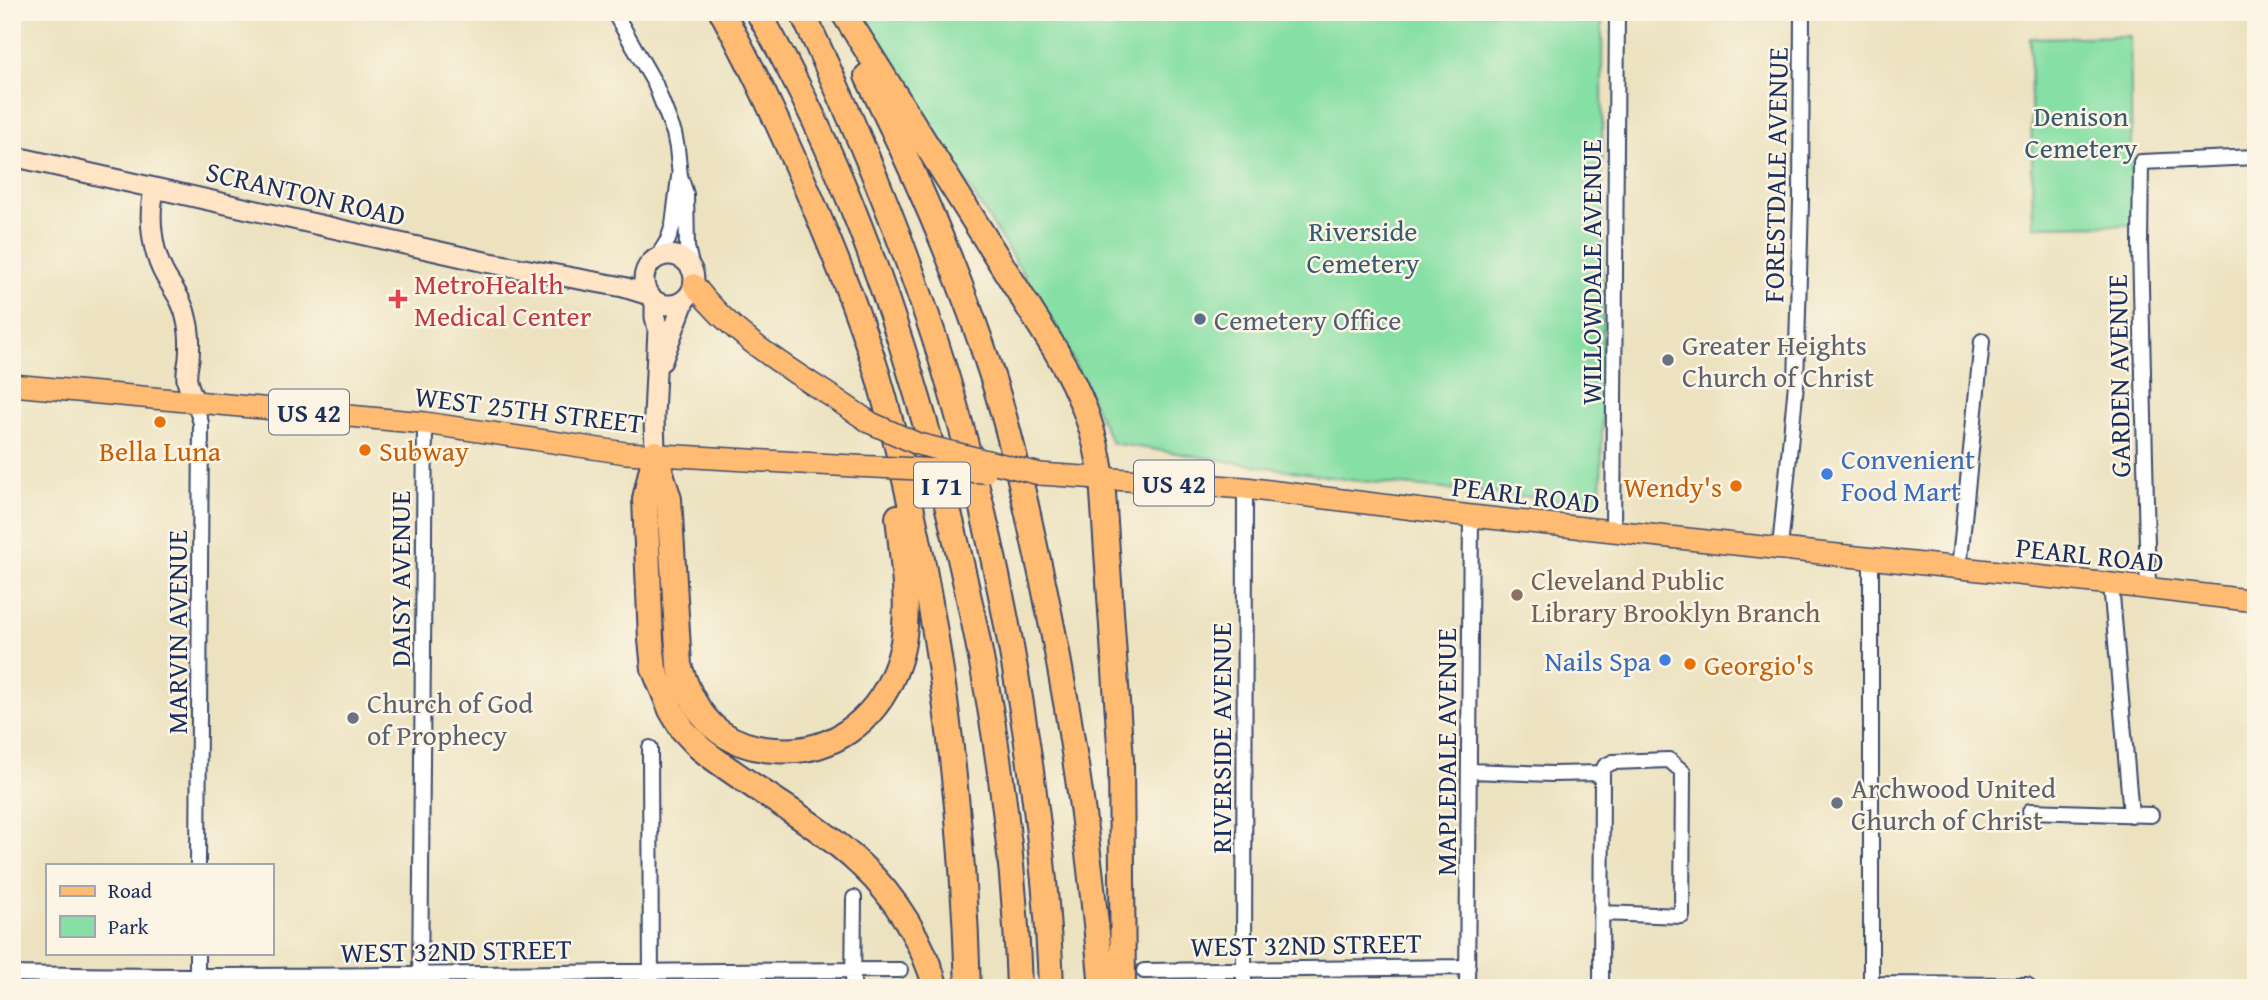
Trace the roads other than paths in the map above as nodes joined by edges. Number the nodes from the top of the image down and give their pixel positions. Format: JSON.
{"nodes":[{"id":1,"x":614,"y":12,"type":"edge"},
{"id":2,"x":706,"y":12,"type":"edge"},
{"id":3,"x":722,"y":12,"type":"edge"},
{"id":4,"x":758,"y":12,"type":"edge"},
{"id":5,"x":802,"y":12,"type":"edge"},
{"id":6,"x":835,"y":12,"type":"edge"},
{"id":7,"x":843,"y":12,"type":"edge"},
{"id":8,"x":1617,"y":12,"type":"edge"},
{"id":9,"x":1802,"y":12,"type":"edge"},
{"id":10,"x":12,"y":156,"type":"edge"},
{"id":11,"x":2256,"y":158,"type":"edge"},
{"id":12,"x":680,"y":176,"type":"junction"},
{"id":13,"x":801,"y":176,"type":"junction"},
{"id":14,"x":155,"y":188,"type":"junction"},
{"id":15,"x":652,"y":261,"type":"junction"},
{"id":16,"x":589,"y":281,"type":"junction"},
{"id":17,"x":690,"y":284,"type":"junction"},
{"id":18,"x":848,"y":292,"type":"junction"},
{"id":19,"x":652,"y":298,"type":"junction"},
{"id":20,"x":1982,"y":341,"type":"dead end"},
{"id":21,"x":657,"y":371,"type":"junction"},
{"id":22,"x":12,"y":385,"type":"edge"},
{"id":23,"x":194,"y":401,"type":"junction"},
{"id":24,"x":425,"y":424,"type":"junction"},
{"id":25,"x":655,"y":453,"type":"junction"},
{"id":26,"x":1040,"y":474,"type":"junction"},
{"id":27,"x":1102,"y":478,"type":"junction"},
{"id":28,"x":1245,"y":488,"type":"junction"},
{"id":29,"x":1471,"y":516,"type":"junction"},
{"id":30,"x":1613,"y":532,"type":"junction"},
{"id":31,"x":1780,"y":548,"type":"junction"},
{"id":32,"x":1871,"y":559,"type":"junction"},
{"id":33,"x":1959,"y":569,"type":"junction"},
{"id":34,"x":2112,"y":584,"type":"junction"},
{"id":35,"x":2148,"y":588,"type":"junction"},
{"id":36,"x":2256,"y":601,"type":"edge"},
{"id":37,"x":650,"y":748,"type":"dead end"},
{"id":38,"x":1469,"y":771,"type":"junction"},
{"id":39,"x":1602,"y":773,"type":"junction"},
{"id":40,"x":2030,"y":811,"type":"dead end"},
{"id":41,"x":2131,"y":815,"type":"junction"},
{"id":42,"x":2151,"y":815,"type":"dead end"},
{"id":43,"x":198,"y":864,"type":"edge"},
{"id":44,"x":853,"y":898,"type":"dead end"},
{"id":45,"x":1601,"y":913,"type":"junction"},
{"id":46,"x":197,"y":954,"type":"edge"},
{"id":47,"x":1468,"y":967,"type":"junction"},
{"id":48,"x":1244,"y":969,"type":"junction"},
{"id":49,"x":854,"y":970,"type":"junction"},
{"id":50,"x":900,"y":970,"type":"dead end"},
{"id":51,"x":651,"y":971,"type":"junction"},
{"id":52,"x":1144,"y":971,"type":"dead end"},
{"id":53,"x":12,"y":974,"type":"edge"},
{"id":54,"x":421,"y":981,"type":"edge"},
{"id":55,"x":197,"y":982,"type":"edge"},
{"id":56,"x":2027,"y":985,"type":"dead end"},
{"id":57,"x":1871,"y":986,"type":"edge"},
{"id":58,"x":651,"y":988,"type":"edge"},
{"id":59,"x":853,"y":988,"type":"edge"},
{"id":60,"x":936,"y":988,"type":"edge"},
{"id":61,"x":968,"y":988,"type":"edge"},
{"id":62,"x":1019,"y":988,"type":"edge"},
{"id":63,"x":1051,"y":988,"type":"edge"},
{"id":64,"x":1102,"y":988,"type":"edge"},
{"id":65,"x":1123,"y":988,"type":"edge"},
{"id":66,"x":1244,"y":988,"type":"edge"},
{"id":67,"x":1468,"y":988,"type":"edge"},
{"id":68,"x":1601,"y":988,"type":"edge"}],
"edges":[{"from":1,"to":12,"type":"street"},
{"from":2,"to":13,"type":"highway"},
{"from":3,"to":13,"type":"highway"},
{"from":4,"to":62,"type":"highway","number":"I 71"},
{"from":5,"to":63,"type":"highway","number":"I 71"},
{"from":6,"to":64,"type":"highway"},
{"from":7,"to":27,"type":"highway"},
{"from":8,"to":30,"type":"street","name":"WILLOWDALE AVENUE"},
{"from":9,"to":31,"type":"street","name":"FORESTDALE AVENUE"},
{"from":10,"to":14,"type":"street","name":"SCRANTON ROAD"},
{"from":11,"to":35,"type":"street","name":"GARDEN AVENUE"},
{"from":12,"to":15,"type":"street"},
{"from":12,"to":17,"type":"street"},
{"from":13,"to":18,"type":"highway"},
{"from":14,"to":16,"type":"street","name":"SCRANTON ROAD"},
{"from":14,"to":23,"type":"street"},
{"from":15,"to":16,"type":"street","name":"SCRANTON ROAD"},
{"from":15,"to":17,"type":"street"},
{"from":15,"to":19,"type":"street"},
{"from":16,"to":19,"type":"street","name":"SCRANTON ROAD"},
{"from":17,"to":19,"type":"street"},
{"from":17,"to":21,"type":"street"},
{"from":17,"to":26,"type":"main road","bridge":true},
{"from":18,"to":25,"type":"highway"},
{"from":18,"to":61,"type":"highway"},
{"from":19,"to":21,"type":"street"},
{"from":20,"to":33,"type":"street"},
{"from":21,"to":25,"type":"street"},
{"from":22,"to":23,"type":"main road","name":"WEST 25TH STREET","number":"US 42"},
{"from":23,"to":24,"type":"main road","name":"WEST 25TH STREET","number":"US 42"},
{"from":23,"to":43,"type":"street","name":"MARVIN AVENUE"},
{"from":24,"to":25,"type":"main road","name":"WEST 25TH STREET","number":"US 42"},
{"from":24,"to":54,"type":"street","name":"DAISY AVENUE"},
{"from":25,"to":26,"type":"main road","name":"WEST 25TH STREET","number":"US 42","bridge":true},
{"from":25,"to":60,"type":"highway"},
{"from":26,"to":27,"type":"main road","name":"PEARL ROAD","number":"US 42"},
{"from":27,"to":28,"type":"main road","name":"PEARL ROAD","number":"US 42"},
{"from":27,"to":65,"type":"highway"},
{"from":28,"to":29,"type":"main road","name":"PEARL ROAD","number":"US 42"},
{"from":28,"to":48,"type":"street","name":"RIVERSIDE AVENUE"},
{"from":29,"to":30,"type":"main road","name":"PEARL ROAD","number":"US 42"},
{"from":29,"to":38,"type":"street","name":"MAPLEDALE AVENUE"},
{"from":30,"to":31,"type":"main road","name":"PEARL ROAD","number":"US 42"},
{"from":31,"to":32,"type":"main road","name":"PEARL ROAD","number":"US 42"},
{"from":32,"to":33,"type":"main road","name":"PEARL ROAD","number":"US 42"},
{"from":32,"to":57,"type":"street"},
{"from":33,"to":34,"type":"main road","name":"PEARL ROAD","number":"US 42"},
{"from":34,"to":35,"type":"main road","name":"PEARL ROAD","number":"US 42"},
{"from":34,"to":41,"type":"street"},
{"from":35,"to":36,"type":"main road","name":"PEARL ROAD","number":"US 42"},
{"from":37,"to":51,"type":"street"},
{"from":38,"to":39,"type":"street"},
{"from":38,"to":47,"type":"street","name":"MAPLEDALE AVENUE"},
{"from":39,"to":45,"type":"street"},
{"from":39,"to":45,"type":"street"},
{"from":40,"to":41,"type":"street"},
{"from":41,"to":42,"type":"street"},
{"from":44,"to":49,"type":"street"},
{"from":45,"to":68,"type":"street"},
{"from":46,"to":55,"type":"street"},
{"from":47,"to":48,"type":"street","name":"WEST 32ND STREET"},
{"from":47,"to":67,"type":"street","name":"MAPLEDALE AVENUE"},
{"from":48,"to":52,"type":"street","name":"WEST 32ND STREET"},
{"from":48,"to":66,"type":"street","name":"RIVERSIDE AVENUE"},
{"from":49,"to":50,"type":"street","name":"WEST 32ND STREET"},
{"from":49,"to":51,"type":"street","name":"WEST 32ND STREET"},
{"from":49,"to":59,"type":"street"},
{"from":51,"to":54,"type":"street","name":"WEST 32ND STREET"},
{"from":51,"to":58,"type":"street"},
{"from":53,"to":55,"type":"street","name":"WEST 32ND STREET"},
{"from":54,"to":55,"type":"street","name":"WEST 32ND STREET"},
{"from":56,"to":57,"type":"street"}]}
